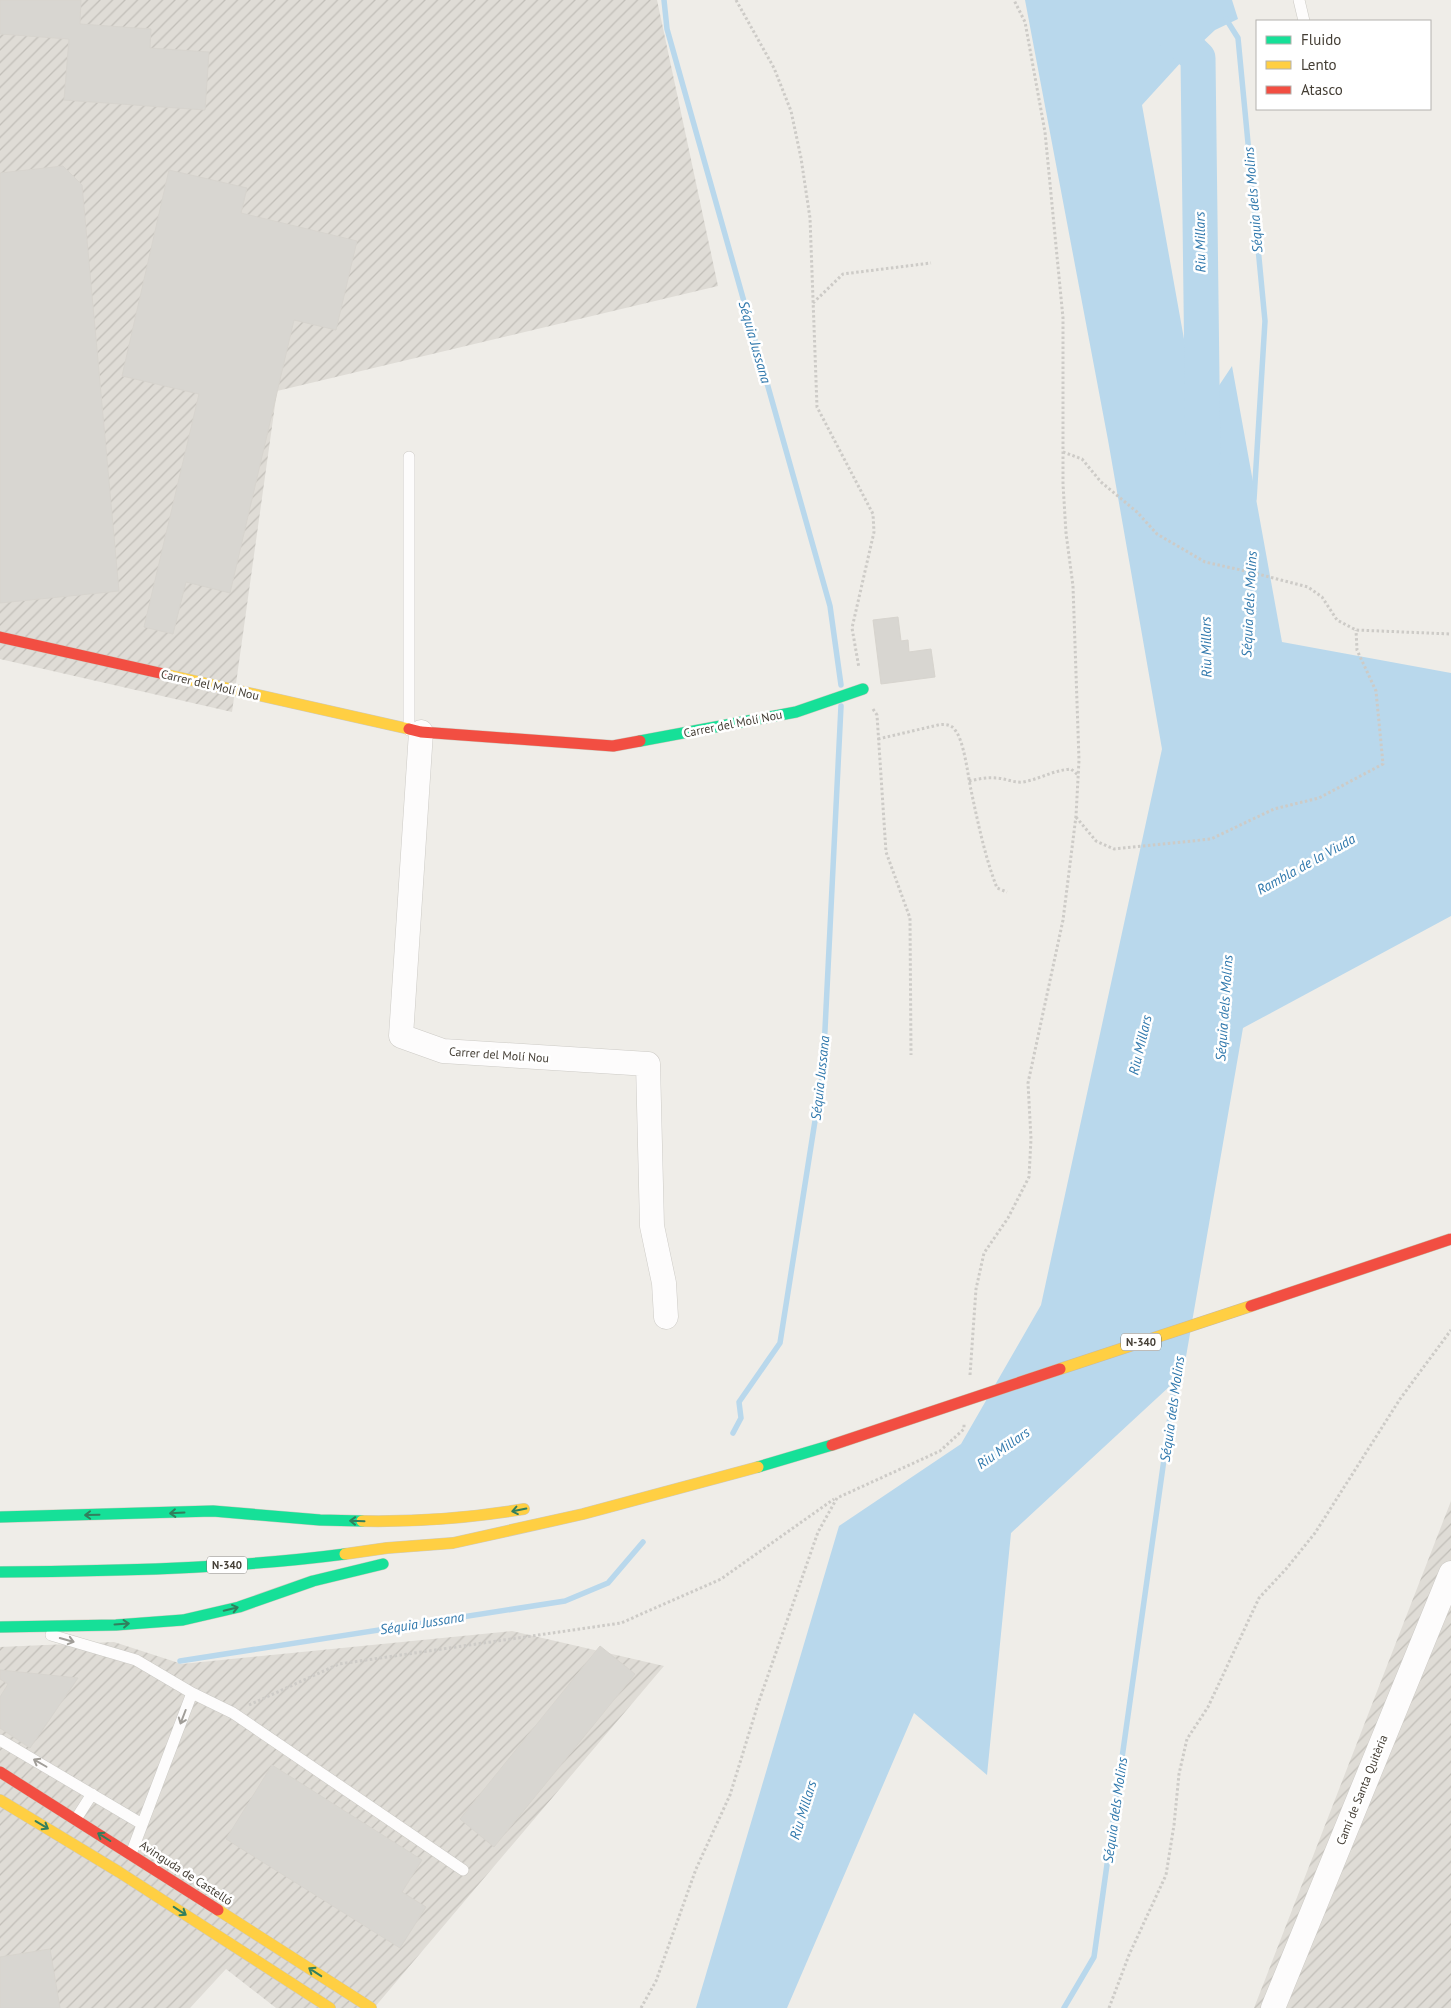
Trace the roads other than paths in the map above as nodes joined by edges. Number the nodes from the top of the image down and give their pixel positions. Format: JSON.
{"nodes":[{"id":1,"x":1299,"y":0,"type":"edge"},
{"id":2,"x":1304,"y":20,"type":"edge"},
{"id":3,"x":408,"y":458,"type":"dead end"},
{"id":4,"x":0,"y":637,"type":"edge"},
{"id":5,"x":863,"y":689,"type":"road end"},
{"id":6,"x":415,"y":731,"type":"junction"},
{"id":7,"x":1451,"y":1239,"type":"edge"},
{"id":8,"x":666,"y":1317,"type":"dead end"},
{"id":9,"x":559,"y":1506,"type":"dead end"},
{"id":10,"x":533,"y":1507,"type":"dead end"},
{"id":11,"x":583,"y":1514,"type":"junction"},
{"id":12,"x":0,"y":1517,"type":"edge"},
{"id":13,"x":453,"y":1543,"type":"junction"},
{"id":14,"x":422,"y":1556,"type":"dead end"},
{"id":15,"x":396,"y":1562,"type":"dead end"},
{"id":16,"x":0,"y":1572,"type":"edge"},
{"id":17,"x":1451,"y":1573,"type":"edge"},
{"id":18,"x":0,"y":1627,"type":"edge"},
{"id":19,"x":21,"y":1627,"type":"junction"},
{"id":20,"x":192,"y":1693,"type":"junction"},
{"id":21,"x":0,"y":1740,"type":"edge"},
{"id":22,"x":0,"y":1772,"type":"edge"},
{"id":23,"x":92,"y":1794,"type":"junction"},
{"id":24,"x":0,"y":1800,"type":"edge"},
{"id":25,"x":76,"y":1819,"type":"junction"},
{"id":26,"x":142,"y":1824,"type":"junction"},
{"id":27,"x":131,"y":1854,"type":"junction"},
{"id":28,"x":464,"y":1870,"type":"dead end"},
{"id":29,"x":330,"y":2008,"type":"edge"},
{"id":30,"x":371,"y":2008,"type":"edge"},
{"id":31,"x":1273,"y":2008,"type":"edge"}],
"edges":[{"from":1,"to":2,"type":"lane"},
{"from":3,"to":6,"type":"lane"},
{"from":4,"to":6,"type":"main road","name":"Carrer del Molí Nou"},
{"from":5,"to":6,"type":"main road","name":"Carrer del Molí Nou"},
{"from":6,"to":8,"type":"street","name":"Carrer del Molí Nou"},
{"from":7,"to":11,"type":"main road","number":"N-340","bridge":true},
{"from":9,"to":11,"type":"main road"},
{"from":10,"to":12,"type":"main road","one_way":true},
{"from":11,"to":13,"type":"main road","number":"N-340"},
{"from":13,"to":14,"type":"main road"},
{"from":13,"to":16,"type":"main road","number":"N-340"},
{"from":19,"to":15,"type":"main road","one_way":true},
{"from":17,"to":31,"type":"street","name":"Camí de Santa Quitèria"},
{"from":18,"to":19,"type":"main road"},
{"from":19,"to":20,"type":"lane","one_way":true},
{"from":20,"to":26,"type":"lane","one_way":true},
{"from":20,"to":28,"type":"lane"},
{"from":23,"to":21,"type":"lane","one_way":true},
{"from":22,"to":25,"type":"main road","name":"Avinguda de Castelló"},
{"from":23,"to":25,"type":"lane"},
{"from":23,"to":26,"type":"lane"},
{"from":24,"to":29,"type":"main road","one_way":true},
{"from":27,"to":25,"type":"main road","name":"Avinguda de Castelló","one_way":true},
{"from":26,"to":27,"type":"lane"},
{"from":30,"to":27,"type":"main road","name":"Avinguda de Castelló","one_way":true}]}
